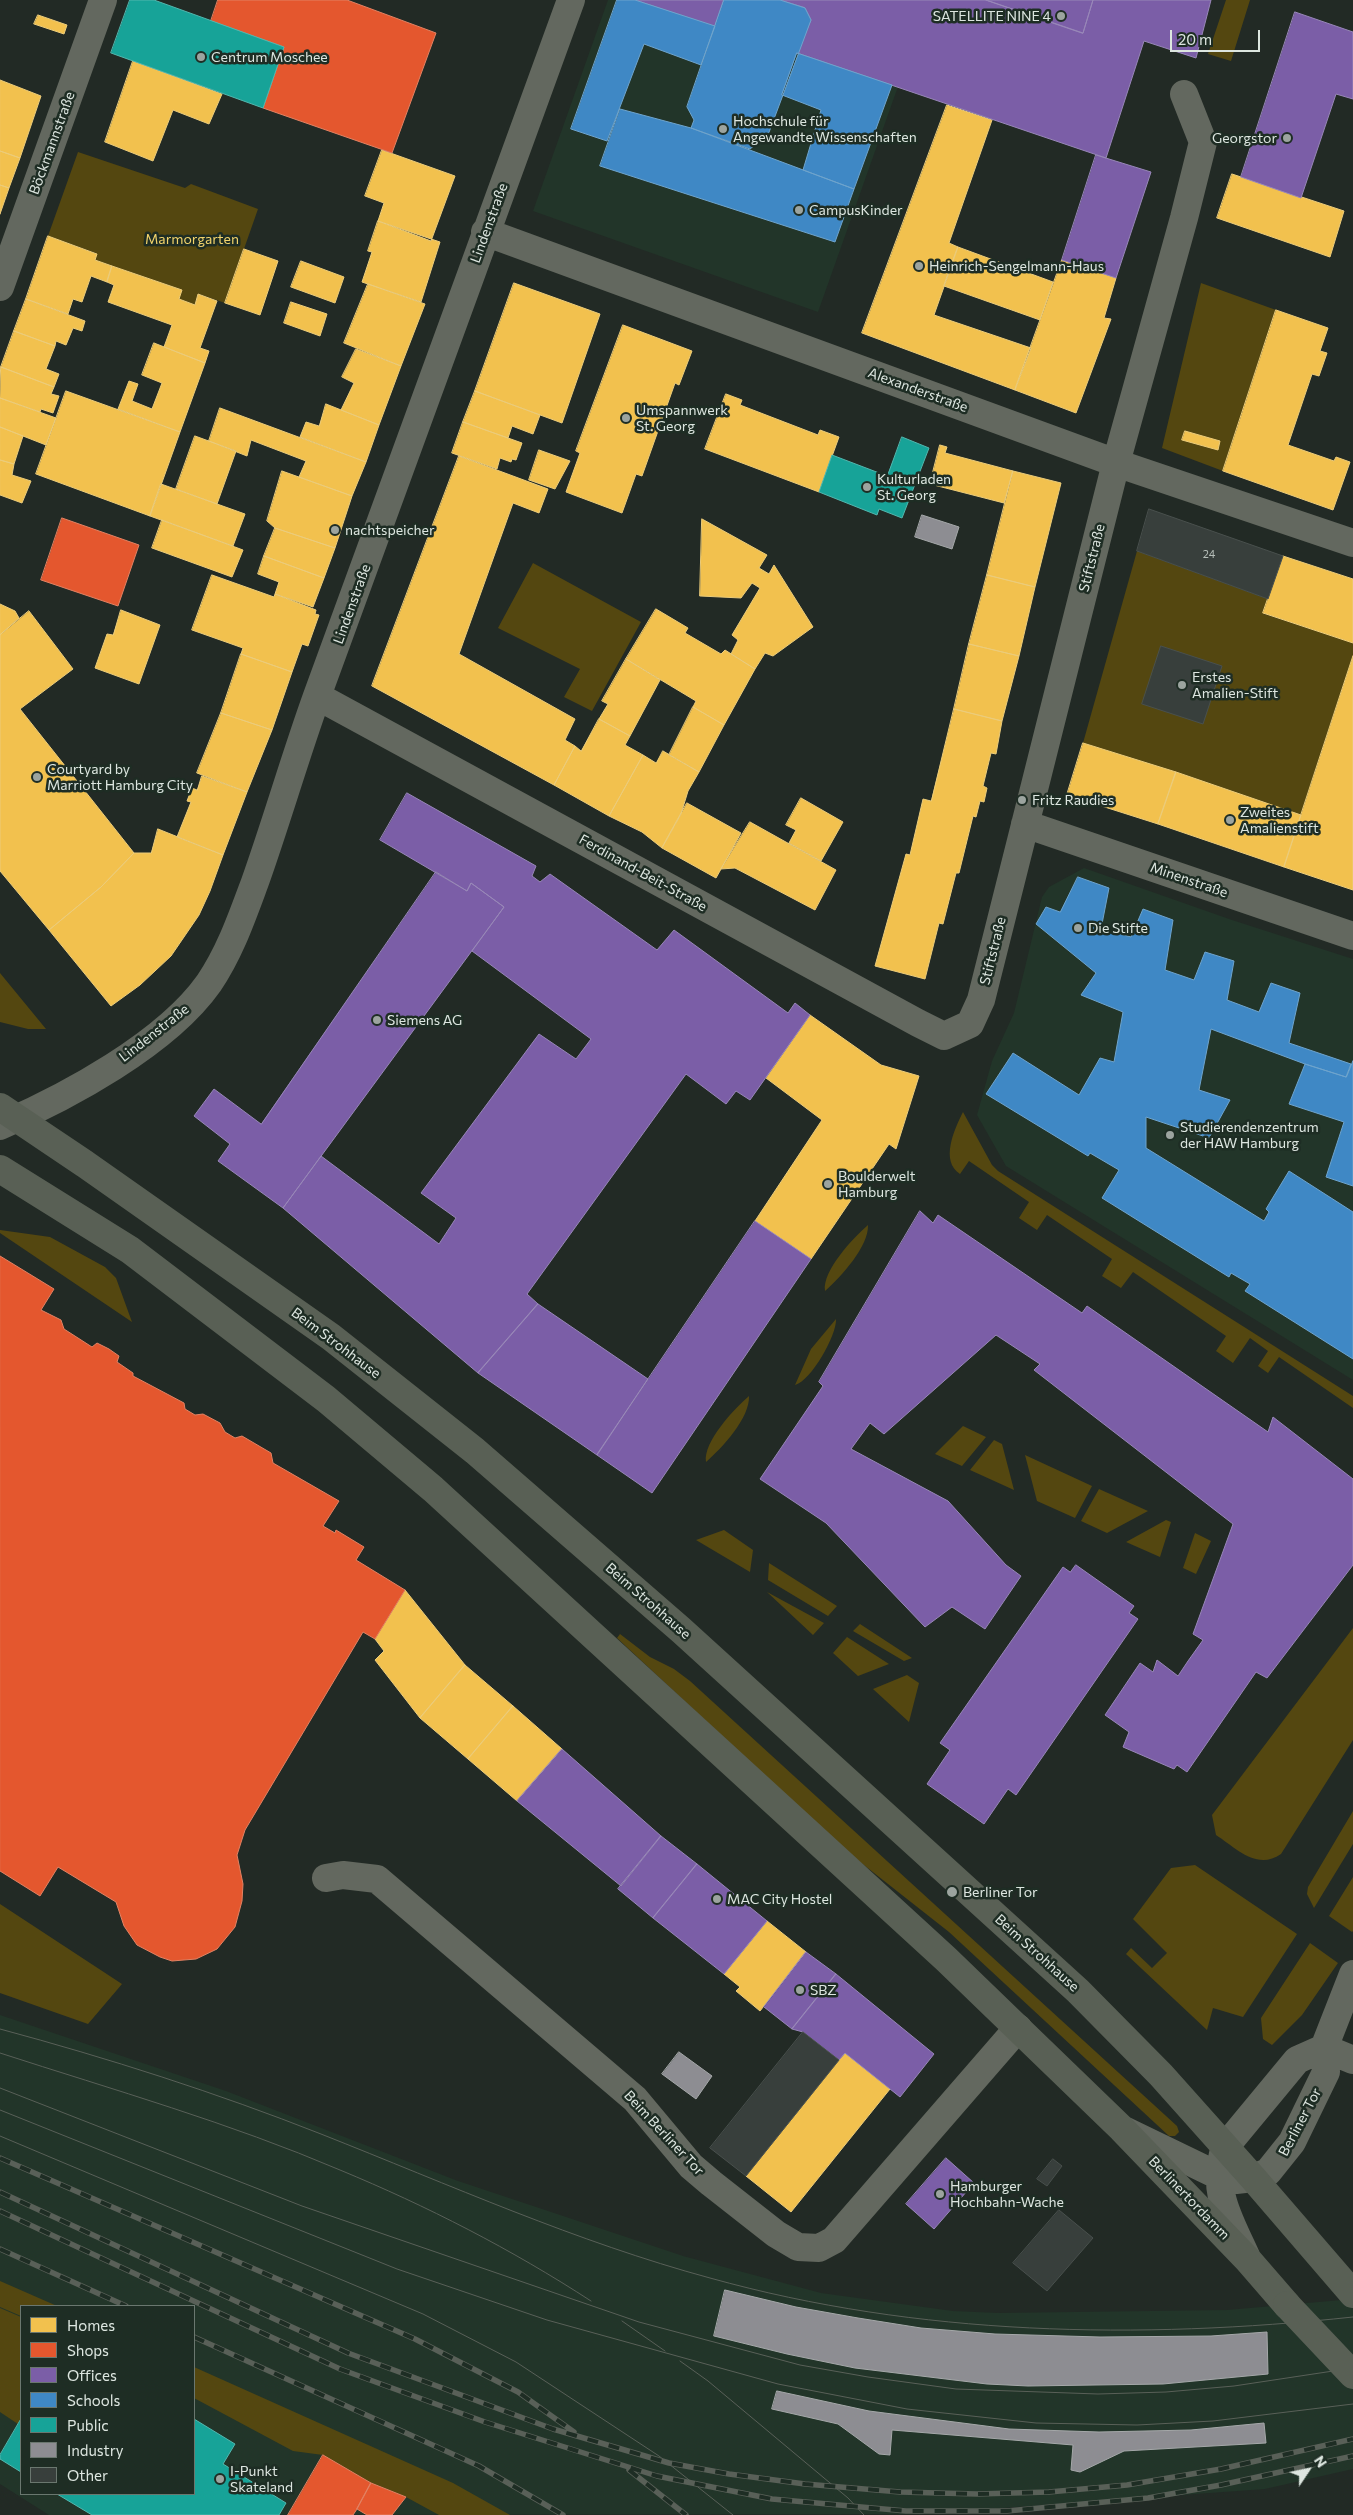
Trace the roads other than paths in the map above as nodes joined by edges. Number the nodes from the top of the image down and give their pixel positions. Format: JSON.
{"nodes":[{"id":1,"x":103,"y":0,"type":"edge"},
{"id":2,"x":571,"y":0,"type":"edge"},
{"id":3,"x":1184,"y":94,"type":"dead end"},
{"id":4,"x":485,"y":232,"type":"junction"},
{"id":5,"x":0,"y":287,"type":"edge"},
{"id":6,"x":1116,"y":463,"type":"junction"},
{"id":7,"x":1353,"y":543,"type":"edge"},
{"id":8,"x":317,"y":696,"type":"junction"},
{"id":9,"x":1025,"y":824,"type":"junction"},
{"id":10,"x":1353,"y":936,"type":"edge"},
{"id":11,"x":970,"y":1024,"type":"joint"},
{"id":12,"x":6,"y":1117,"type":"edge"},
{"id":13,"x":0,"y":1170,"type":"edge"},
{"id":14,"x":326,"y":1878,"type":"dead end"},
{"id":15,"x":1353,"y":1974,"type":"edge"},
{"id":16,"x":1018,"y":2028,"type":"junction"},
{"id":17,"x":1324,"y":2048,"type":"junction"},
{"id":18,"x":1353,"y":2060,"type":"edge"},
{"id":19,"x":1122,"y":2129,"type":"junction"},
{"id":20,"x":1225,"y":2147,"type":"junction"},
{"id":21,"x":1219,"y":2176,"type":"junction"},
{"id":22,"x":1254,"y":2178,"type":"junction"},
{"id":23,"x":1248,"y":2260,"type":"junction"},
{"id":24,"x":1353,"y":2294,"type":"edge"},
{"id":25,"x":1353,"y":2375,"type":"edge"}],
"edges":[{"from":1,"to":5,"type":"street","name":"Böckmannstraße"},
{"from":2,"to":4,"type":"street","name":"Lindenstraße"},
{"from":3,"to":6,"type":"street","name":"Stiftstraße"},
{"from":4,"to":6,"type":"street","name":"Alexanderstraße"},
{"from":4,"to":8,"type":"street","name":"Lindenstraße"},
{"from":6,"to":7,"type":"street","name":"Alexanderstraße"},
{"from":6,"to":9,"type":"street","name":"Stiftstraße"},
{"from":8,"to":11,"type":"street","name":"Ferdinand-Beit-Straße"},
{"from":8,"to":12,"type":"street","name":"Lindenstraße"},
{"from":9,"to":10,"type":"street","name":"Minenstraße"},
{"from":9,"to":11,"type":"street","name":"Stiftstraße"},
{"from":12,"to":20,"type":"main road","name":"Beim Strohhause"},
{"from":13,"to":16,"type":"main road"},
{"from":14,"to":16,"type":"street","name":"Beim Berliner Tor"},
{"from":15,"to":17,"type":"street","name":"Berliner Tor"},
{"from":16,"to":19,"type":"main road","name":"Berlinertordamm"},
{"from":17,"to":18,"type":"street"},
{"from":17,"to":20,"type":"street"},
{"from":17,"to":22,"type":"street","name":"Berliner Tor"},
{"from":19,"to":21,"type":"street"},
{"from":19,"to":23,"type":"main road","name":"Berlinertordamm"},
{"from":20,"to":21,"type":"street"},
{"from":20,"to":22,"type":"main road"},
{"from":21,"to":22,"type":"street"},
{"from":21,"to":23,"type":"street"},
{"from":22,"to":24,"type":"main road"},
{"from":23,"to":25,"type":"main road","name":"Berlinertordamm","bridge":true}]}
